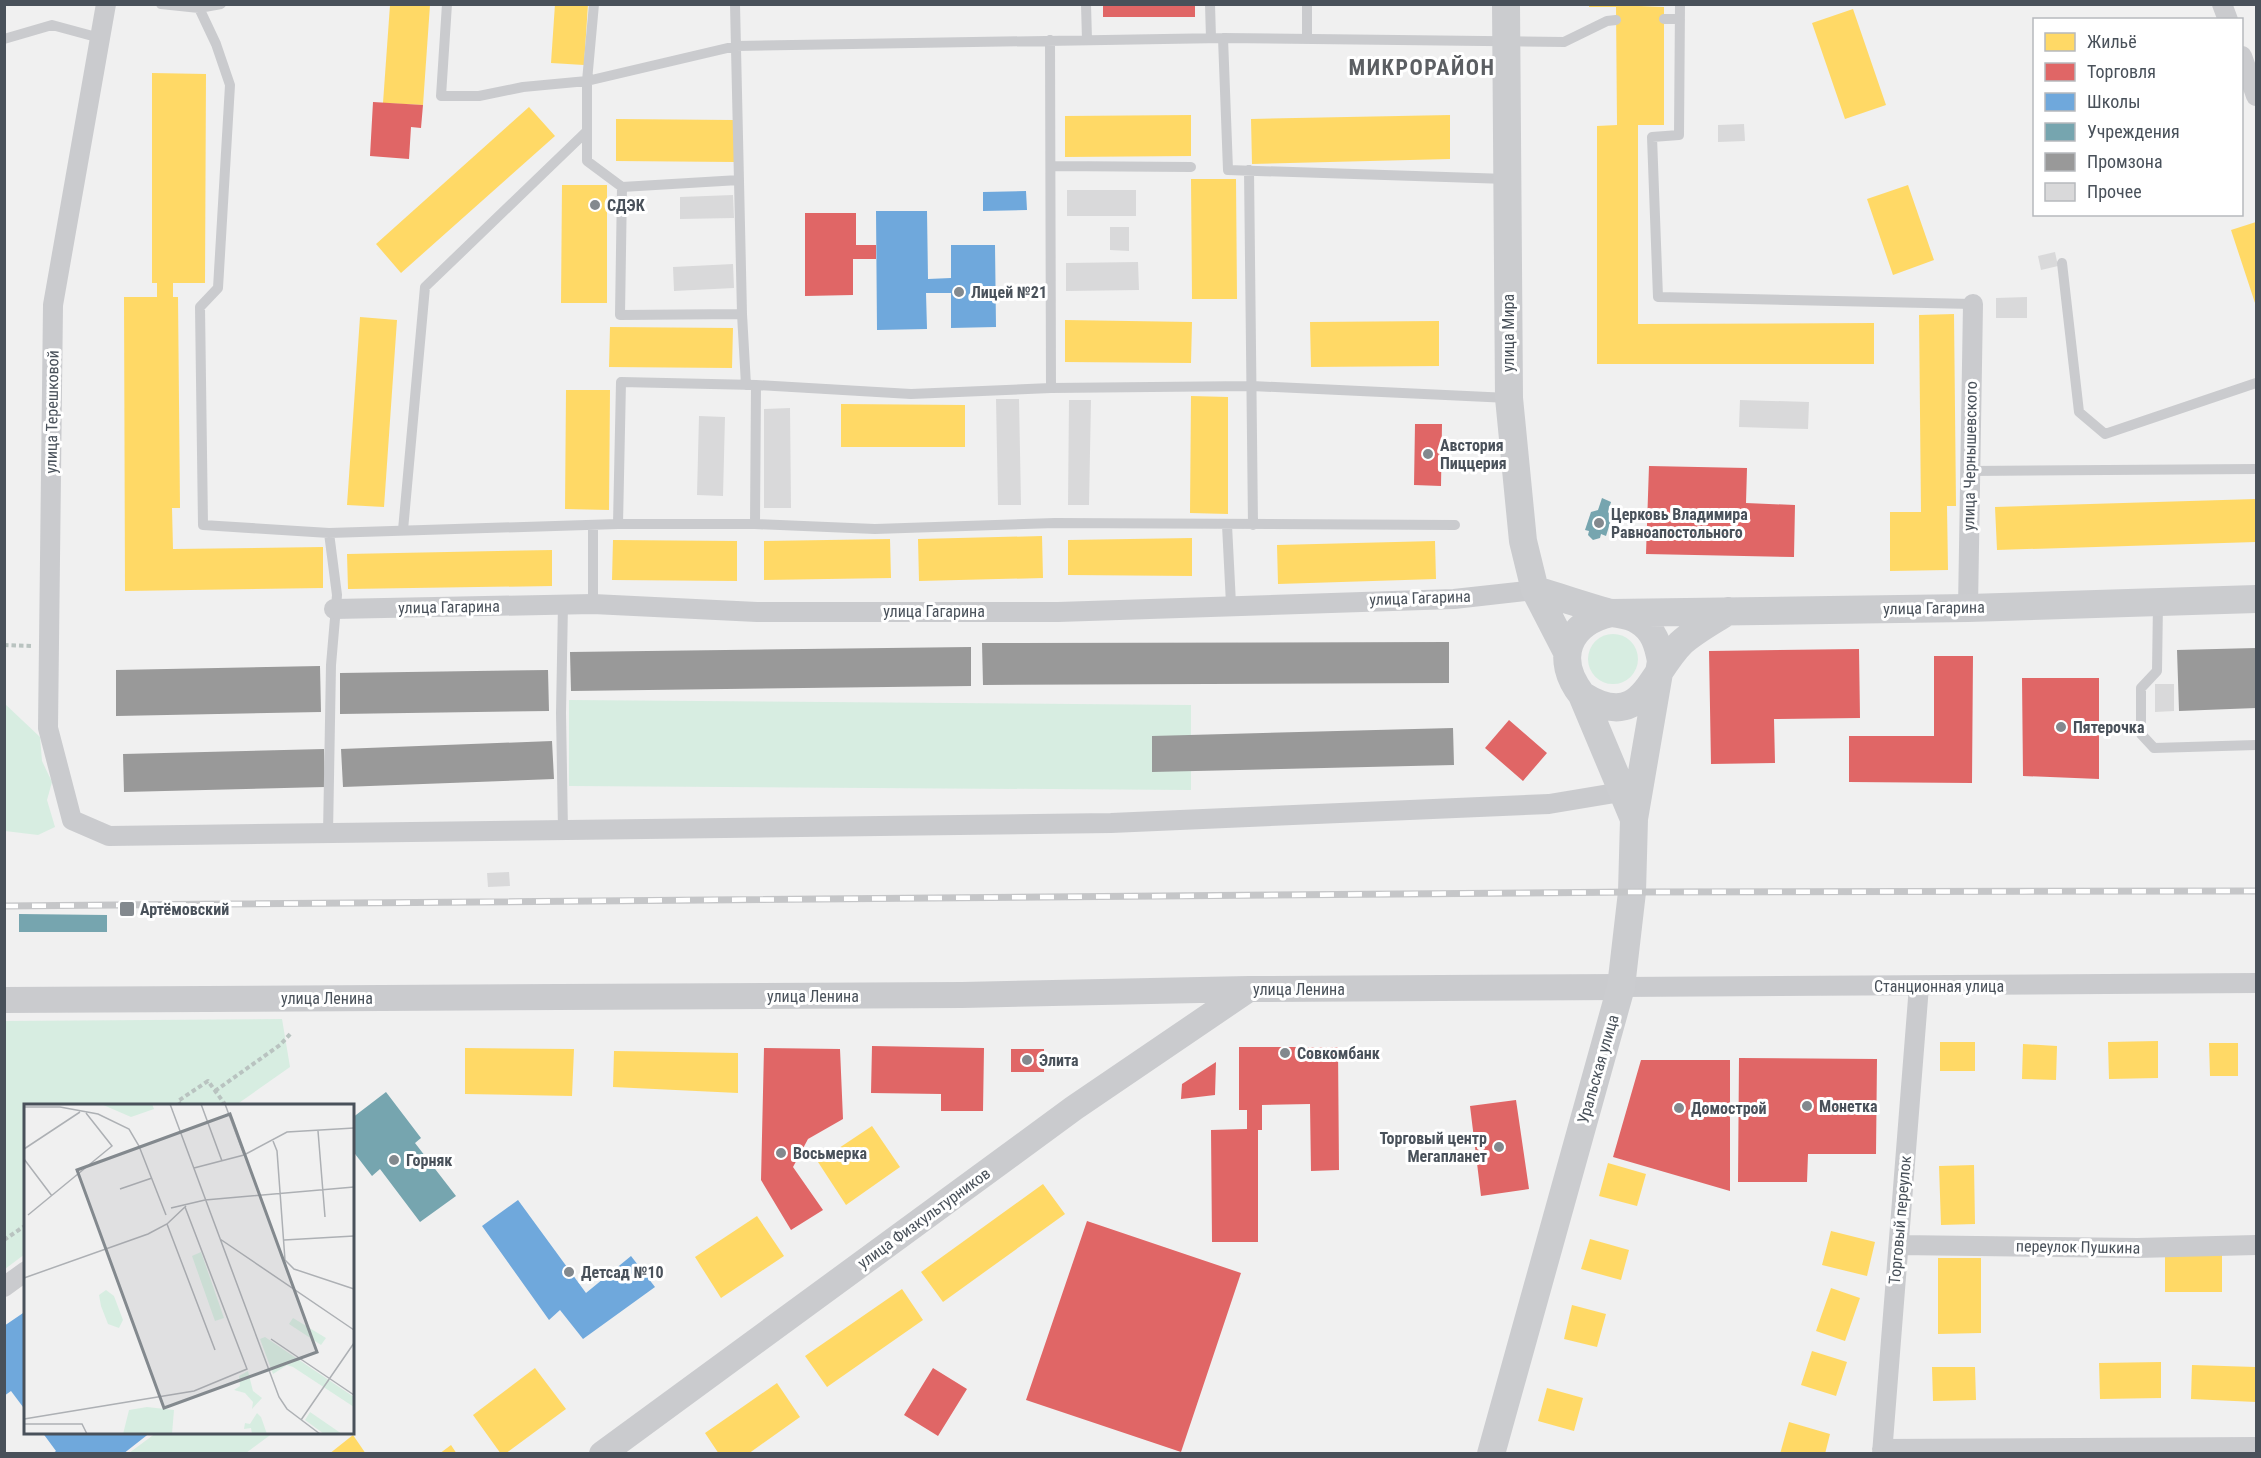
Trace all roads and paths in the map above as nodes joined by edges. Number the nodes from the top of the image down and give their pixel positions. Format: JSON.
{"nodes":[{"id":1,"x":106,"y":4,"type":"edge"},
{"id":2,"x":161,"y":4,"type":"edge"},
{"id":3,"x":221,"y":4,"type":"edge"},
{"id":4,"x":447,"y":4,"type":"edge"},
{"id":5,"x":594,"y":4,"type":"edge"},
{"id":6,"x":735,"y":4,"type":"edge"},
{"id":7,"x":1086,"y":4,"type":"edge"},
{"id":8,"x":1210,"y":4,"type":"edge"},
{"id":9,"x":1307,"y":4,"type":"edge"},
{"id":10,"x":1506,"y":4,"type":"edge"},
{"id":11,"x":1680,"y":4,"type":"edge"},
{"id":12,"x":199,"y":8,"type":"junction"},
{"id":13,"x":1664,"y":19,"type":"dead end"},
{"id":14,"x":1680,"y":19,"type":"junction"},
{"id":15,"x":1616,"y":20,"type":"dead end"},
{"id":16,"x":100,"y":38,"type":"junction"},
{"id":17,"x":1211,"y":38,"type":"junction"},
{"id":18,"x":1223,"y":38,"type":"junction"},
{"id":19,"x":4,"y":39,"type":"edge"},
{"id":20,"x":1307,"y":39,"type":"junction"},
{"id":21,"x":1050,"y":40,"type":"junction"},
{"id":22,"x":1087,"y":40,"type":"junction"},
{"id":23,"x":1507,"y":41,"type":"junction"},
{"id":24,"x":736,"y":46,"type":"junction"},
{"id":25,"x":2243,"y":61,"type":"edge"},
{"id":26,"x":587,"y":81,"type":"junction"},
{"id":27,"x":2256,"y":96,"type":"edge"},
{"id":28,"x":587,"y":131,"type":"junction"},
{"id":29,"x":1052,"y":166,"type":"junction"},
{"id":30,"x":1191,"y":167,"type":"dead end"},
{"id":31,"x":1249,"y":170,"type":"junction"},
{"id":32,"x":1507,"y":179,"type":"junction"},
{"id":33,"x":739,"y":180,"type":"junction"},
{"id":34,"x":622,"y":187,"type":"junction"},
{"id":35,"x":2062,"y":263,"type":"dead end"},
{"id":36,"x":1972,"y":304,"type":"joint"},
{"id":37,"x":742,"y":314,"type":"junction"},
{"id":38,"x":2256,"y":383,"type":"edge"},
{"id":39,"x":751,"y":385,"type":"junction"},
{"id":40,"x":1252,"y":387,"type":"junction"},
{"id":41,"x":1051,"y":388,"type":"junction"},
{"id":42,"x":1509,"y":398,"type":"junction"},
{"id":43,"x":2256,"y":469,"type":"edge"},
{"id":44,"x":1970,"y":471,"type":"junction"},
{"id":45,"x":618,"y":524,"type":"junction"},
{"id":46,"x":755,"y":524,"type":"junction"},
{"id":47,"x":593,"y":525,"type":"junction"},
{"id":48,"x":1227,"y":525,"type":"junction"},
{"id":49,"x":1253,"y":525,"type":"junction"},
{"id":50,"x":1455,"y":525,"type":"dead end"},
{"id":51,"x":402,"y":530,"type":"junction"},
{"id":52,"x":329,"y":533,"type":"junction"},
{"id":53,"x":1535,"y":590,"type":"junction"},
{"id":54,"x":2256,"y":599,"type":"edge"},
{"id":55,"x":2158,"y":602,"type":"junction"},
{"id":56,"x":563,"y":604,"type":"junction"},
{"id":57,"x":593,"y":604,"type":"junction"},
{"id":58,"x":1231,"y":604,"type":"junction"},
{"id":59,"x":1968,"y":608,"type":"junction"},
{"id":60,"x":334,"y":609,"type":"junction"},
{"id":61,"x":1728,"y":611,"type":"junction"},
{"id":62,"x":1611,"y":613,"type":"junction"},
{"id":63,"x":4,"y":645,"type":"edge"},
{"id":64,"x":49,"y":646,"type":"junction"},
{"id":65,"x":1567,"y":652,"type":"junction"},
{"id":66,"x":1658,"y":676,"type":"junction"},
{"id":67,"x":1582,"y":695,"type":"junction"},
{"id":68,"x":2256,"y":745,"type":"edge"},
{"id":69,"x":1621,"y":792,"type":"junction"},
{"id":70,"x":1634,"y":819,"type":"junction"},
{"id":71,"x":563,"y":831,"type":"junction"},
{"id":72,"x":328,"y":834,"type":"junction"},
{"id":73,"x":2256,"y":983,"type":"edge"},
{"id":74,"x":1919,"y":986,"type":"junction"},
{"id":75,"x":1621,"y":987,"type":"junction"},
{"id":76,"x":1249,"y":989,"type":"junction"},
{"id":77,"x":4,"y":1000,"type":"edge"},
{"id":78,"x":292,"y":1032,"type":"dead end"},
{"id":79,"x":215,"y":1091,"type":"junction"},
{"id":80,"x":180,"y":1104,"type":"edge"},
{"id":81,"x":223,"y":1104,"type":"edge"},
{"id":82,"x":24,"y":1226,"type":"edge"},
{"id":83,"x":4,"y":1240,"type":"edge"},
{"id":84,"x":1899,"y":1245,"type":"junction"},
{"id":85,"x":2256,"y":1245,"type":"edge"},
{"id":86,"x":24,"y":1273,"type":"edge"},
{"id":87,"x":4,"y":1287,"type":"edge"},
{"id":88,"x":2256,"y":1447,"type":"edge"},
{"id":89,"x":1882,"y":1451,"type":"edge"},
{"id":90,"x":602,"y":1454,"type":"edge"},
{"id":91,"x":1491,"y":1454,"type":"edge"}],
"edges":[{"from":1,"to":16,"type":"street","name":"улица Терешковой"},
{"from":2,"to":12,"type":"lane"},
{"from":3,"to":12,"type":"lane"},
{"from":4,"to":26,"type":"lane"},
{"from":5,"to":26,"type":"lane"},
{"from":6,"to":24,"type":"lane"},
{"from":7,"to":22,"type":"lane"},
{"from":8,"to":17,"type":"lane"},
{"from":9,"to":20,"type":"lane"},
{"from":10,"to":23,"type":"main road","name":"улица Мира"},
{"from":11,"to":14,"type":"lane"},
{"from":12,"to":52,"type":"lane"},
{"from":13,"to":14,"type":"lane"},
{"from":14,"to":36,"type":"lane"},
{"from":15,"to":23,"type":"lane"},
{"from":16,"to":19,"type":"lane"},
{"from":16,"to":64,"type":"street","name":"улица Терешковой"},
{"from":17,"to":18,"type":"lane"},
{"from":17,"to":22,"type":"lane"},
{"from":18,"to":20,"type":"lane"},
{"from":18,"to":31,"type":"lane"},
{"from":20,"to":23,"type":"lane"},
{"from":21,"to":22,"type":"lane"},
{"from":21,"to":24,"type":"lane"},
{"from":21,"to":29,"type":"lane"},
{"from":23,"to":32,"type":"main road","name":"улица Мира"},
{"from":24,"to":26,"type":"lane"},
{"from":24,"to":33,"type":"lane"},
{"from":25,"to":27,"type":"street"},
{"from":26,"to":28,"type":"lane"},
{"from":28,"to":34,"type":"lane"},
{"from":28,"to":51,"type":"lane"},
{"from":29,"to":30,"type":"lane"},
{"from":29,"to":41,"type":"lane"},
{"from":31,"to":32,"type":"lane"},
{"from":31,"to":40,"type":"lane"},
{"from":32,"to":42,"type":"main road","name":"улица Мира"},
{"from":33,"to":34,"type":"lane"},
{"from":33,"to":37,"type":"lane"},
{"from":34,"to":37,"type":"lane"},
{"from":35,"to":38,"type":"lane"},
{"from":36,"to":44,"type":"street","name":"улица Чернышевского"},
{"from":37,"to":39,"type":"lane"},
{"from":39,"to":41,"type":"lane"},
{"from":39,"to":45,"type":"lane"},
{"from":39,"to":46,"type":"lane"},
{"from":40,"to":41,"type":"lane"},
{"from":40,"to":42,"type":"lane"},
{"from":40,"to":49,"type":"lane"},
{"from":42,"to":53,"type":"main road","name":"улица Мира"},
{"from":43,"to":44,"type":"lane"},
{"from":44,"to":59,"type":"street","name":"улица Чернышевского"},
{"from":45,"to":46,"type":"lane"},
{"from":45,"to":47,"type":"lane"},
{"from":46,"to":48,"type":"lane"},
{"from":47,"to":51,"type":"lane"},
{"from":47,"to":57,"type":"lane"},
{"from":48,"to":49,"type":"lane"},
{"from":48,"to":58,"type":"lane"},
{"from":49,"to":50,"type":"lane"},
{"from":51,"to":52,"type":"lane"},
{"from":52,"to":60,"type":"lane"},
{"from":53,"to":58,"type":"street","name":"улица Гагарина"},
{"from":53,"to":62,"type":"main road"},
{"from":53,"to":65,"type":"main road","name":"улица Мира"},
{"from":54,"to":55,"type":"main road","name":"улица Гагарина"},
{"from":55,"to":59,"type":"main road","name":"улица Гагарина"},
{"from":55,"to":68,"type":"lane"},
{"from":56,"to":57,"type":"street","name":"улица Гагарина"},
{"from":56,"to":60,"type":"street","name":"улица Гагарина"},
{"from":56,"to":71,"type":"lane"},
{"from":57,"to":58,"type":"street","name":"улица Гагарина"},
{"from":59,"to":61,"type":"main road","name":"улица Гагарина"},
{"from":60,"to":72,"type":"lane"},
{"from":61,"to":62,"type":"main road","name":"улица Гагарина"},
{"from":61,"to":66,"type":"main road"},
{"from":62,"to":65,"type":"main road"},
{"from":62,"to":66,"type":"main road"},
{"from":63,"to":64,"type":"path"},
{"from":64,"to":72,"type":"street","name":"улица Терешковой"},
{"from":65,"to":67,"type":"main road"},
{"from":66,"to":67,"type":"main road"},
{"from":66,"to":70,"type":"main road","name":"Уральская улица"},
{"from":67,"to":69,"type":"main road"},
{"from":69,"to":70,"type":"main road"},
{"from":69,"to":71,"type":"street"},
{"from":70,"to":75,"type":"main road","name":"Уральская улица"},
{"from":71,"to":72,"type":"street"},
{"from":73,"to":74,"type":"street","name":"Станционная улица"},
{"from":74,"to":75,"type":"street","name":"Станционная улица"},
{"from":74,"to":84,"type":"street","name":"Торговый переулок"},
{"from":75,"to":76,"type":"street","name":"улица Ленина"},
{"from":75,"to":91,"type":"main road","name":"Уральская улица"},
{"from":76,"to":77,"type":"street","name":"улица Ленина"},
{"from":76,"to":90,"type":"street","name":"улица Физкультурников"},
{"from":78,"to":79,"type":"path"},
{"from":79,"to":80,"type":"path"},
{"from":79,"to":81,"type":"path"},
{"from":82,"to":83,"type":"path"},
{"from":84,"to":85,"type":"street","name":"переулок Пушкина"},
{"from":84,"to":89,"type":"street","name":"Торговый переулок"},
{"from":86,"to":87,"type":"street"},
{"from":88,"to":89,"type":"street"}]}
